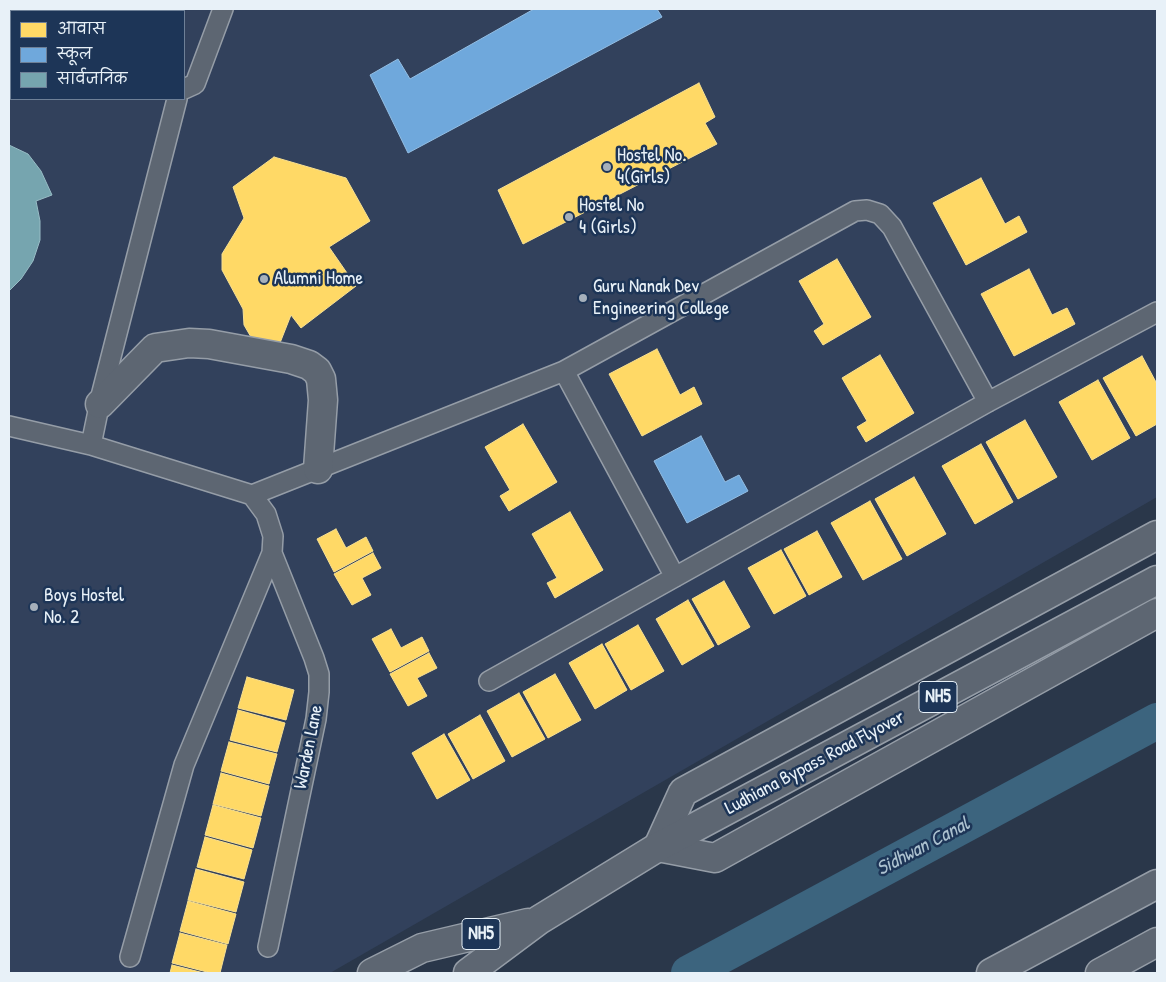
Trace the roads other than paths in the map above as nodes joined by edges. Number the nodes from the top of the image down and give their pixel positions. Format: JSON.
{"nodes":[{"id":1,"x":223,"y":9,"type":"edge"},
{"id":2,"x":185,"y":89,"type":"edge"},
{"id":3,"x":177,"y":100,"type":"edge"},
{"id":4,"x":1157,"y":312,"type":"edge"},
{"id":5,"x":564,"y":371,"type":"junction"},
{"id":6,"x":988,"y":402,"type":"junction"},
{"id":7,"x":100,"y":404,"type":"junction"},
{"id":8,"x":9,"y":426,"type":"edge"},
{"id":9,"x":91,"y":445,"type":"junction"},
{"id":10,"x":318,"y":469,"type":"junction"},
{"id":11,"x":252,"y":495,"type":"junction"},
{"id":12,"x":1157,"y":535,"type":"edge"},
{"id":13,"x":272,"y":552,"type":"junction"},
{"id":14,"x":675,"y":577,"type":"junction"},
{"id":15,"x":1157,"y":580,"type":"edge"},
{"id":16,"x":1157,"y":613,"type":"edge"},
{"id":17,"x":489,"y":681,"type":"dead end"},
{"id":18,"x":658,"y":847,"type":"junction"},
{"id":19,"x":1157,"y":884,"type":"edge"},
{"id":20,"x":539,"y":920,"type":"junction"},
{"id":21,"x":1157,"y":942,"type":"edge"},
{"id":22,"x":268,"y":947,"type":"dead end"},
{"id":23,"x":130,"y":957,"type":"dead end"},
{"id":24,"x":372,"y":973,"type":"edge"},
{"id":25,"x":468,"y":973,"type":"edge"},
{"id":26,"x":991,"y":973,"type":"edge"},
{"id":27,"x":1100,"y":973,"type":"edge"}],
"edges":[{"from":1,"to":2,"type":"lane"},
{"from":3,"to":7,"type":"lane"},
{"from":4,"to":6,"type":"lane"},
{"from":5,"to":6,"type":"lane"},
{"from":5,"to":10,"type":"lane"},
{"from":5,"to":14,"type":"lane"},
{"from":6,"to":14,"type":"lane"},
{"from":7,"to":9,"type":"lane"},
{"from":7,"to":10,"type":"main road"},
{"from":8,"to":9,"type":"lane"},
{"from":9,"to":11,"type":"lane"},
{"from":10,"to":11,"type":"lane"},
{"from":11,"to":13,"type":"lane"},
{"from":12,"to":18,"type":"main road"},
{"from":13,"to":22,"type":"lane","name":"Warden Lane"},
{"from":13,"to":23,"type":"lane"},
{"from":14,"to":17,"type":"lane"},
{"from":15,"to":18,"type":"main road","name":"Ludhiana Bypass Road Flyover","number":"NH5"},
{"from":16,"to":18,"type":"main road"},
{"from":18,"to":20,"type":"main road","number":"NH5"},
{"from":19,"to":26,"type":"main road"},
{"from":20,"to":24,"type":"main road","number":"NH5"},
{"from":20,"to":25,"type":"main road","number":"NH5"},
{"from":21,"to":27,"type":"main road"}]}
